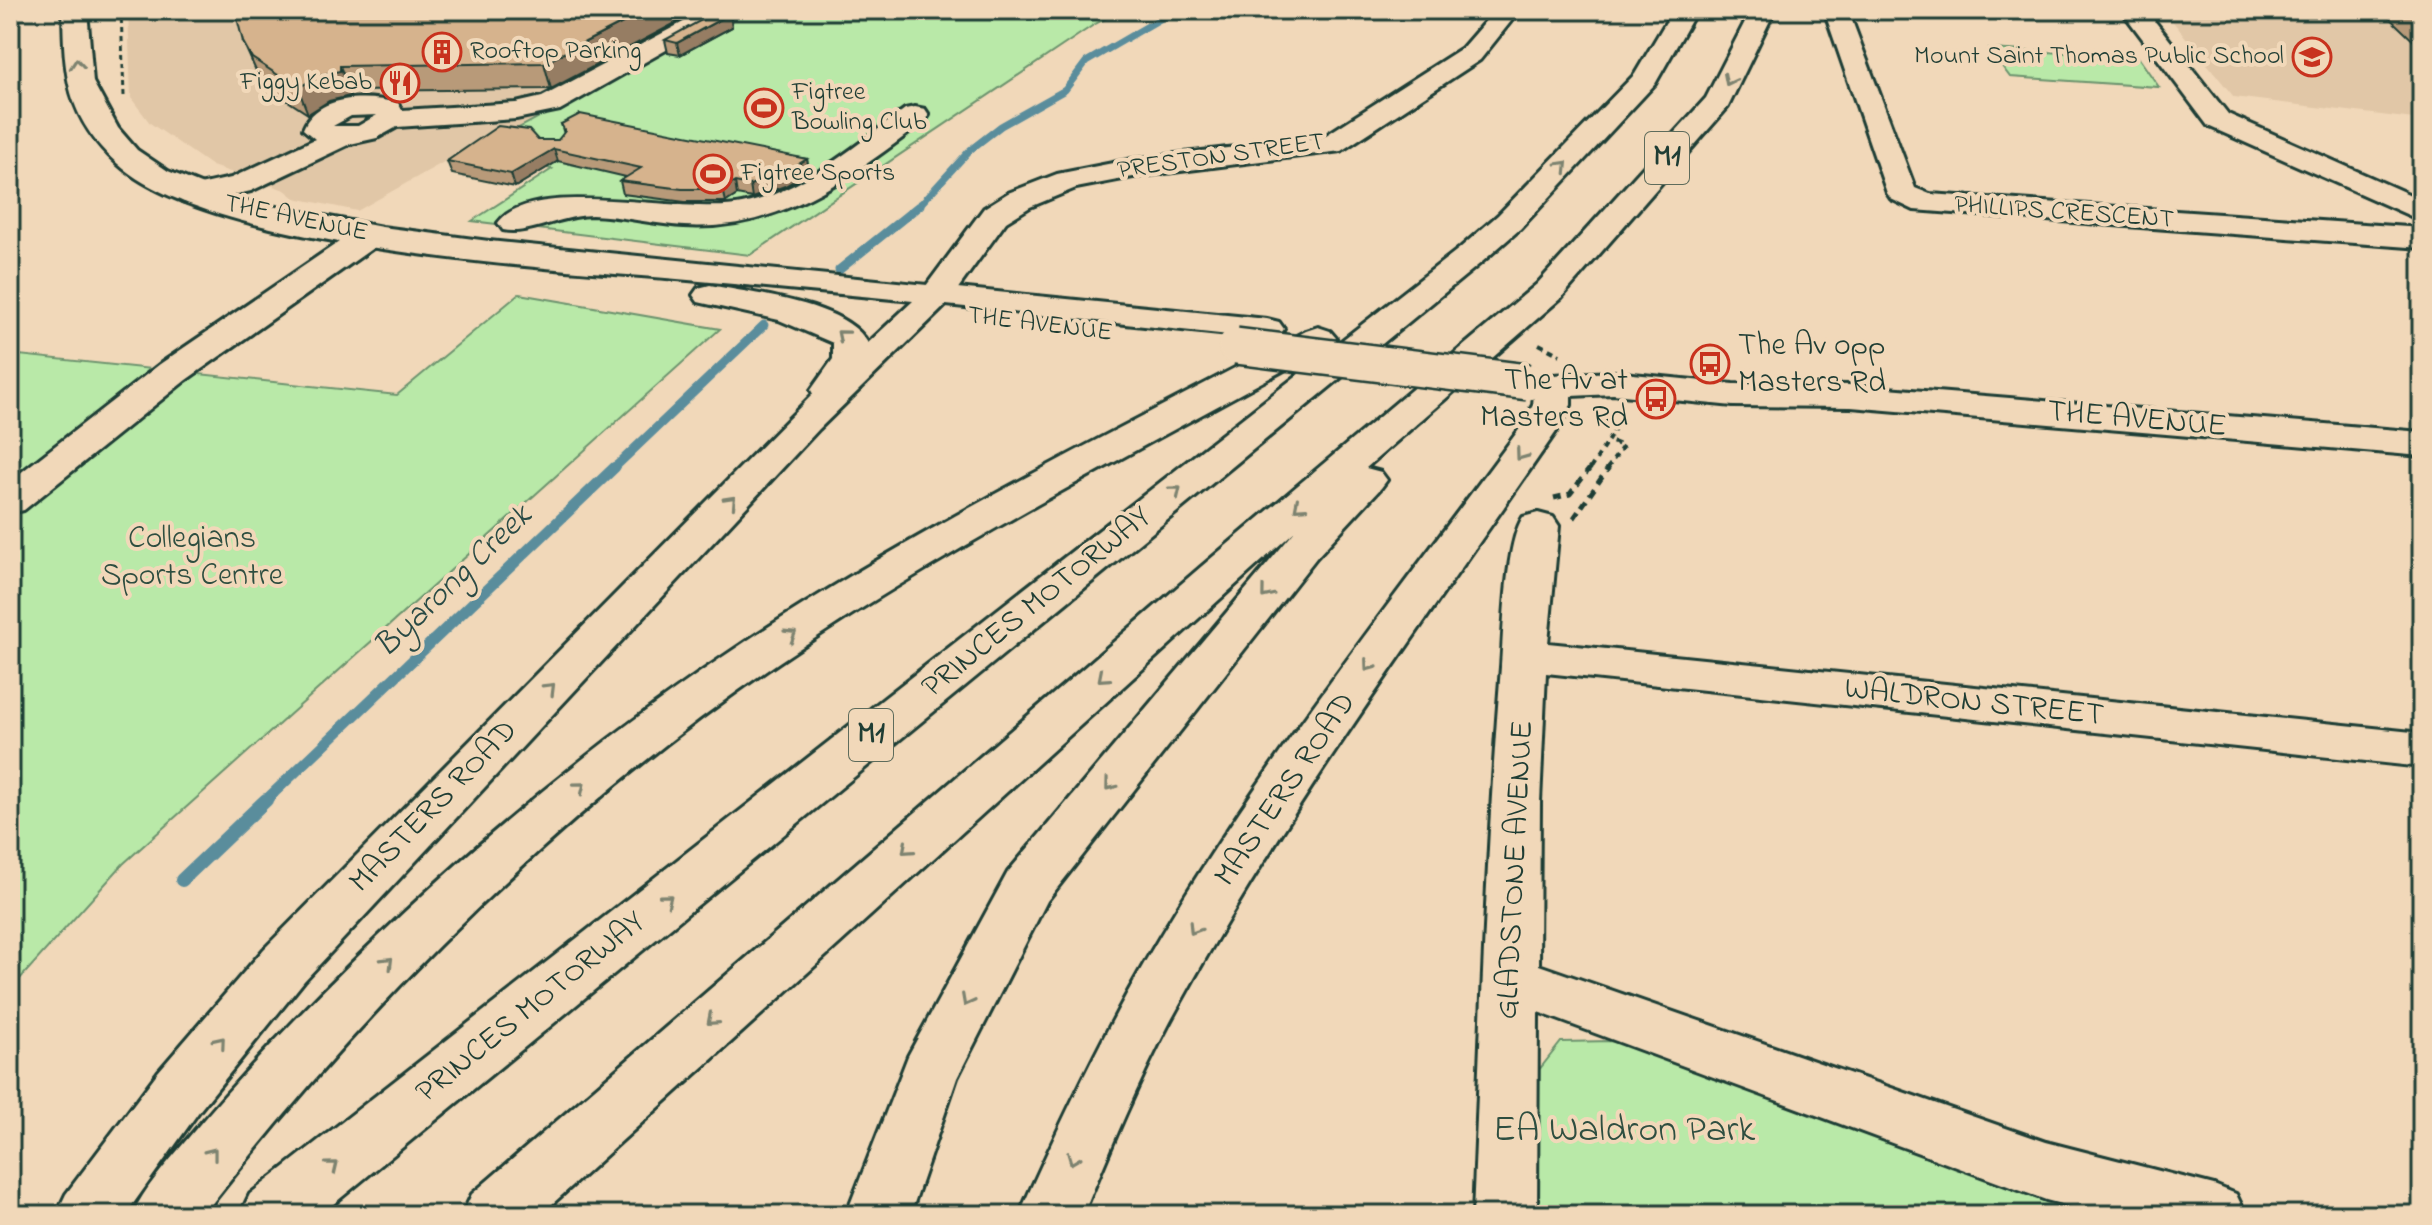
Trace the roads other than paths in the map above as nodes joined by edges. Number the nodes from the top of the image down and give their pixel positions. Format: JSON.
{"nodes":[{"id":1,"x":75,"y":10,"type":"edge"},
{"id":2,"x":100,"y":10,"type":"edge"},
{"id":3,"x":725,"y":10,"type":"edge"},
{"id":4,"x":1508,"y":10,"type":"edge"},
{"id":5,"x":1685,"y":10,"type":"edge"},
{"id":6,"x":1763,"y":10,"type":"edge"},
{"id":7,"x":1836,"y":10,"type":"edge"},
{"id":8,"x":2133,"y":10,"type":"edge"},
{"id":9,"x":666,"y":58,"type":"dead end"},
{"id":10,"x":96,"y":114,"type":"junction"},
{"id":11,"x":915,"y":115,"type":"dead end"},
{"id":12,"x":544,"y":133,"type":"dead end"},
{"id":13,"x":564,"y":181,"type":"dead end"},
{"id":14,"x":193,"y":195,"type":"junction"},
{"id":15,"x":2422,"y":212,"type":"edge"},
{"id":16,"x":514,"y":223,"type":"junction"},
{"id":17,"x":369,"y":236,"type":"junction"},
{"id":18,"x":2422,"y":238,"type":"edge"},
{"id":19,"x":477,"y":251,"type":"junction"},
{"id":20,"x":1471,"y":255,"type":"junction"},
{"id":21,"x":528,"y":257,"type":"junction"},
{"id":22,"x":1549,"y":291,"type":"junction"},
{"id":23,"x":930,"y":303,"type":"junction"},
{"id":24,"x":1548,"y":373,"type":"junction"},
{"id":25,"x":806,"y":421,"type":"junction"},
{"id":26,"x":2422,"y":444,"type":"edge"},
{"id":27,"x":10,"y":501,"type":"edge"},
{"id":28,"x":1538,"y":526,"type":"road end"},
{"id":29,"x":1527,"y":656,"type":"junction"},
{"id":30,"x":2422,"y":750,"type":"edge"},
{"id":31,"x":1510,"y":978,"type":"junction"},
{"id":32,"x":88,"y":1215,"type":"edge"},
{"id":33,"x":164,"y":1215,"type":"edge"},
{"id":34,"x":272,"y":1215,"type":"edge"},
{"id":35,"x":494,"y":1215,"type":"edge"},
{"id":36,"x":878,"y":1215,"type":"edge"},
{"id":37,"x":1051,"y":1215,"type":"edge"},
{"id":38,"x":1505,"y":1215,"type":"edge"},
{"id":39,"x":2214,"y":1215,"type":"edge"}],
"edges":[{"from":10,"to":1,"type":"main road","name":"THE AVENUE","one_way":true},
{"from":2,"to":10,"type":"main road"},
{"from":3,"to":14,"type":"main road"},
{"from":4,"to":23,"type":"main road","name":"PRESTON STREET"},
{"from":20,"to":5,"type":"main road","name":"PRINCES MOTORWAY","number":"M1","one_way":true},
{"from":6,"to":22,"type":"main road","number":"M1","one_way":true},
{"from":7,"to":18,"type":"main road","name":"PHILLIPS CRESCENT"},
{"from":8,"to":15,"type":"main road"},
{"from":9,"to":12,"type":"main road"},
{"from":10,"to":14,"type":"main road","name":"THE AVENUE"},
{"from":11,"to":16,"type":"main road"},
{"from":13,"to":16,"type":"main road"},
{"from":14,"to":17,"type":"main road","name":"THE AVENUE"},
{"from":16,"to":19,"type":"main road"},
{"from":17,"to":19,"type":"main road","name":"THE AVENUE"},
{"from":17,"to":27,"type":"main road"},
{"from":19,"to":21,"type":"main road","name":"THE AVENUE"},
{"from":33,"to":20,"type":"main road","one_way":true},
{"from":34,"to":20,"type":"main road","name":"PRINCES MOTORWAY","number":"M1","one_way":true},
{"from":21,"to":23,"type":"main road","name":"THE AVENUE"},
{"from":25,"to":21,"type":"main road","name":"MASTERS ROAD","one_way":true},
{"from":22,"to":35,"type":"main road","number":"M1","one_way":true},
{"from":22,"to":36,"type":"main road","one_way":true},
{"from":23,"to":24,"type":"main road","name":"THE AVENUE","bridge":true},
{"from":23,"to":24,"type":"main road","name":"THE AVENUE"},
{"from":23,"to":25,"type":"main road","name":"MASTERS ROAD"},
{"from":24,"to":26,"type":"main road","name":"THE AVENUE"},
{"from":24,"to":37,"type":"main road","name":"MASTERS ROAD","one_way":true},
{"from":32,"to":25,"type":"main road","name":"MASTERS ROAD","one_way":true},
{"from":28,"to":29,"type":"main road","name":"GLADSTONE AVENUE"},
{"from":29,"to":30,"type":"main road","name":"WALDRON STREET"},
{"from":29,"to":31,"type":"main road","name":"GLADSTONE AVENUE"},
{"from":31,"to":38,"type":"main road","name":"GLADSTONE AVENUE"},
{"from":31,"to":39,"type":"main road"}]}
